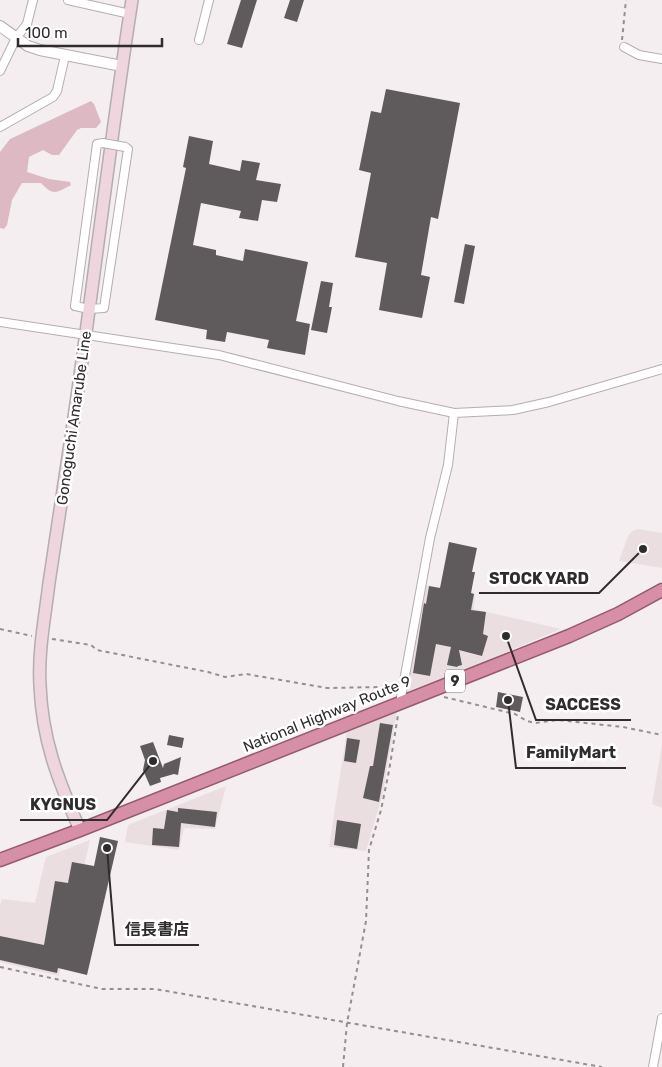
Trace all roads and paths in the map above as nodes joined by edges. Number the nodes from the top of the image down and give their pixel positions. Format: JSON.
{"nodes":[{"id":1,"x":33,"y":0,"type":"edge"},
{"id":2,"x":68,"y":0,"type":"edge"},
{"id":3,"x":209,"y":0,"type":"edge"},
{"id":4,"x":626,"y":0,"type":"edge"},
{"id":5,"x":131,"y":5,"type":"edge"},
{"id":6,"x":0,"y":26,"type":"edge"},
{"id":7,"x":16,"y":38,"type":"junction"},
{"id":8,"x":199,"y":40,"type":"dead end"},
{"id":9,"x":624,"y":47,"type":"joint"},
{"id":10,"x":65,"y":56,"type":"junction"},
{"id":11,"x":662,"y":59,"type":"edge"},
{"id":12,"x":122,"y":66,"type":"junction"},
{"id":13,"x":0,"y":71,"type":"edge"},
{"id":14,"x":0,"y":127,"type":"edge"},
{"id":15,"x":90,"y":310,"type":"junction"},
{"id":16,"x":0,"y":322,"type":"edge"},
{"id":17,"x":86,"y":336,"type":"junction"},
{"id":18,"x":662,"y":369,"type":"edge"},
{"id":19,"x":454,"y":413,"type":"junction"},
{"id":20,"x":662,"y":590,"type":"edge"},
{"id":21,"x":0,"y":629,"type":"edge"},
{"id":22,"x":42,"y":637,"type":"junction"},
{"id":23,"x":403,"y":685,"type":"junction"},
{"id":24,"x":431,"y":691,"type":"junction"},
{"id":25,"x":400,"y":703,"type":"junction"},
{"id":26,"x":662,"y":735,"type":"edge"},
{"id":27,"x":80,"y":830,"type":"junction"},
{"id":28,"x":0,"y":860,"type":"edge"},
{"id":29,"x":0,"y":967,"type":"edge"},
{"id":30,"x":662,"y":1018,"type":"edge"},
{"id":31,"x":347,"y":1023,"type":"junction"},
{"id":32,"x":343,"y":1067,"type":"edge"},
{"id":33,"x":602,"y":1067,"type":"edge"},
{"id":34,"x":653,"y":1067,"type":"edge"}],
"edges":[{"from":1,"to":7,"type":"street"},
{"from":2,"to":5,"type":"street"},
{"from":3,"to":8,"type":"street"},
{"from":4,"to":9,"type":"path"},
{"from":5,"to":12,"type":"main road","name":"Gonoguchi Amarube Line"},
{"from":6,"to":7,"type":"street"},
{"from":7,"to":10,"type":"street"},
{"from":7,"to":13,"type":"street"},
{"from":9,"to":11,"type":"street"},
{"from":10,"to":12,"type":"street"},
{"from":10,"to":14,"type":"street"},
{"from":12,"to":15,"type":"main road","name":"Gonoguchi Amarube Line"},
{"from":15,"to":15,"type":"street","bridge":true},
{"from":15,"to":17,"type":"main road","name":"Gonoguchi Amarube Line"},
{"from":16,"to":17,"type":"street"},
{"from":17,"to":19,"type":"street"},
{"from":17,"to":22,"type":"main road","name":"Gonoguchi Amarube Line"},
{"from":18,"to":19,"type":"street"},
{"from":19,"to":23,"type":"street"},
{"from":20,"to":24,"type":"highway","name":"National Highway Route 9","number":"9"},
{"from":21,"to":22,"type":"path"},
{"from":22,"to":23,"type":"path"},
{"from":22,"to":27,"type":"main road","name":"Gonoguchi Amarube Line"},
{"from":23,"to":25,"type":"street"},
{"from":24,"to":25,"type":"highway","name":"National Highway Route 9","number":"9"},
{"from":24,"to":26,"type":"path"},
{"from":25,"to":27,"type":"highway","name":"National Highway Route 9","number":"9"},
{"from":25,"to":31,"type":"path"},
{"from":27,"to":28,"type":"highway","name":"National Highway Route 9","number":"9"},
{"from":29,"to":31,"type":"path"},
{"from":30,"to":34,"type":"street"},
{"from":31,"to":32,"type":"path"},
{"from":31,"to":33,"type":"path"}]}
